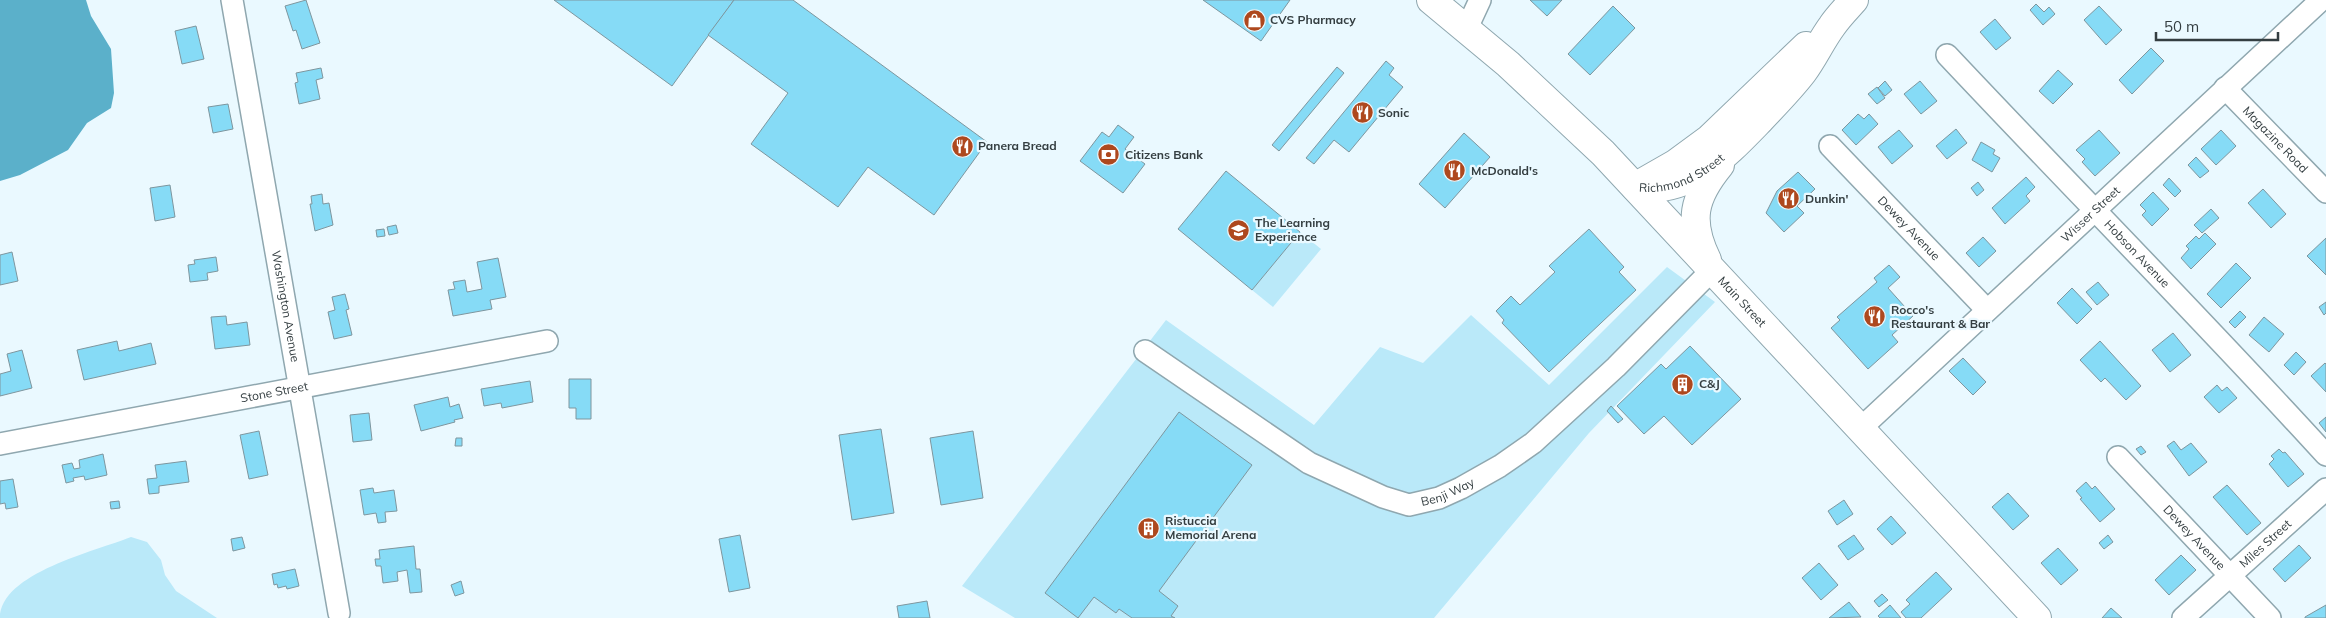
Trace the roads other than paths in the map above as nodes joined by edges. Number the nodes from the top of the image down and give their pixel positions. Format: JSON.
{"nodes":[{"id":1,"x":232,"y":0,"type":"edge"},
{"id":2,"x":1431,"y":0,"type":"edge"},
{"id":3,"x":1480,"y":0,"type":"edge"},
{"id":4,"x":1854,"y":0,"type":"edge"},
{"id":5,"x":2321,"y":0,"type":"edge"},
{"id":6,"x":1831,"y":27,"type":"junction"},
{"id":7,"x":1467,"y":28,"type":"junction"},
{"id":8,"x":1948,"y":55,"type":"dead end"},
{"id":9,"x":2225,"y":88,"type":"junction"},
{"id":10,"x":1830,"y":146,"type":"dead end"},
{"id":11,"x":1732,"y":149,"type":"junction"},
{"id":12,"x":1634,"y":187,"type":"junction"},
{"id":13,"x":2326,"y":192,"type":"edge"},
{"id":14,"x":2093,"y":210,"type":"junction"},
{"id":15,"x":1712,"y":270,"type":"junction"},
{"id":16,"x":1987,"y":310,"type":"junction"},
{"id":17,"x":547,"y":341,"type":"dead end"},
{"id":18,"x":1145,"y":351,"type":"dead end"},
{"id":19,"x":300,"y":388,"type":"junction"},
{"id":20,"x":1860,"y":429,"type":"junction"},
{"id":21,"x":0,"y":444,"type":"edge"},
{"id":22,"x":2326,"y":454,"type":"edge"},
{"id":23,"x":2118,"y":457,"type":"dead end"},
{"id":24,"x":2326,"y":489,"type":"edge"},
{"id":25,"x":2229,"y":574,"type":"junction"},
{"id":26,"x":339,"y":613,"type":"dead end"},
{"id":27,"x":2037,"y":618,"type":"edge"},
{"id":28,"x":2182,"y":618,"type":"edge"},
{"id":29,"x":2270,"y":618,"type":"edge"}],
"edges":[{"from":1,"to":19,"type":"street","name":"Washington Avenue"},
{"from":2,"to":7,"type":"main road","name":"Main Street"},
{"from":3,"to":7,"type":"street"},
{"from":4,"to":6,"type":"main road","name":"Richmond Street"},
{"from":5,"to":9,"type":"street","name":"Wisser Street"},
{"from":6,"to":11,"type":"main road","name":"Richmond Street"},
{"from":6,"to":12,"type":"main road","name":"Richmond Street"},
{"from":7,"to":12,"type":"main road","name":"Main Street"},
{"from":8,"to":14,"type":"street","name":"Hobson Avenue"},
{"from":9,"to":13,"type":"street","name":"Magazine Road"},
{"from":9,"to":14,"type":"street","name":"Wisser Street"},
{"from":10,"to":16,"type":"street","name":"Dewey Avenue"},
{"from":11,"to":12,"type":"main road","name":"Richmond Street"},
{"from":11,"to":15,"type":"main road"},
{"from":12,"to":15,"type":"main road","name":"Main Street"},
{"from":14,"to":16,"type":"street","name":"Wisser Street"},
{"from":14,"to":22,"type":"street","name":"Hobson Avenue"},
{"from":15,"to":18,"type":"street","name":"Benji Way"},
{"from":15,"to":20,"type":"main road","name":"Main Street"},
{"from":16,"to":20,"type":"street","name":"Wisser Street"},
{"from":17,"to":19,"type":"street","name":"Stone Street"},
{"from":19,"to":21,"type":"street","name":"Stone Street"},
{"from":19,"to":26,"type":"street","name":"Washington Avenue"},
{"from":20,"to":27,"type":"main road","name":"Main Street"},
{"from":23,"to":25,"type":"street","name":"Dewey Avenue"},
{"from":24,"to":25,"type":"street","name":"Miles Street"},
{"from":25,"to":28,"type":"street","name":"Miles Street"},
{"from":25,"to":29,"type":"street","name":"Dewey Avenue"}]}
